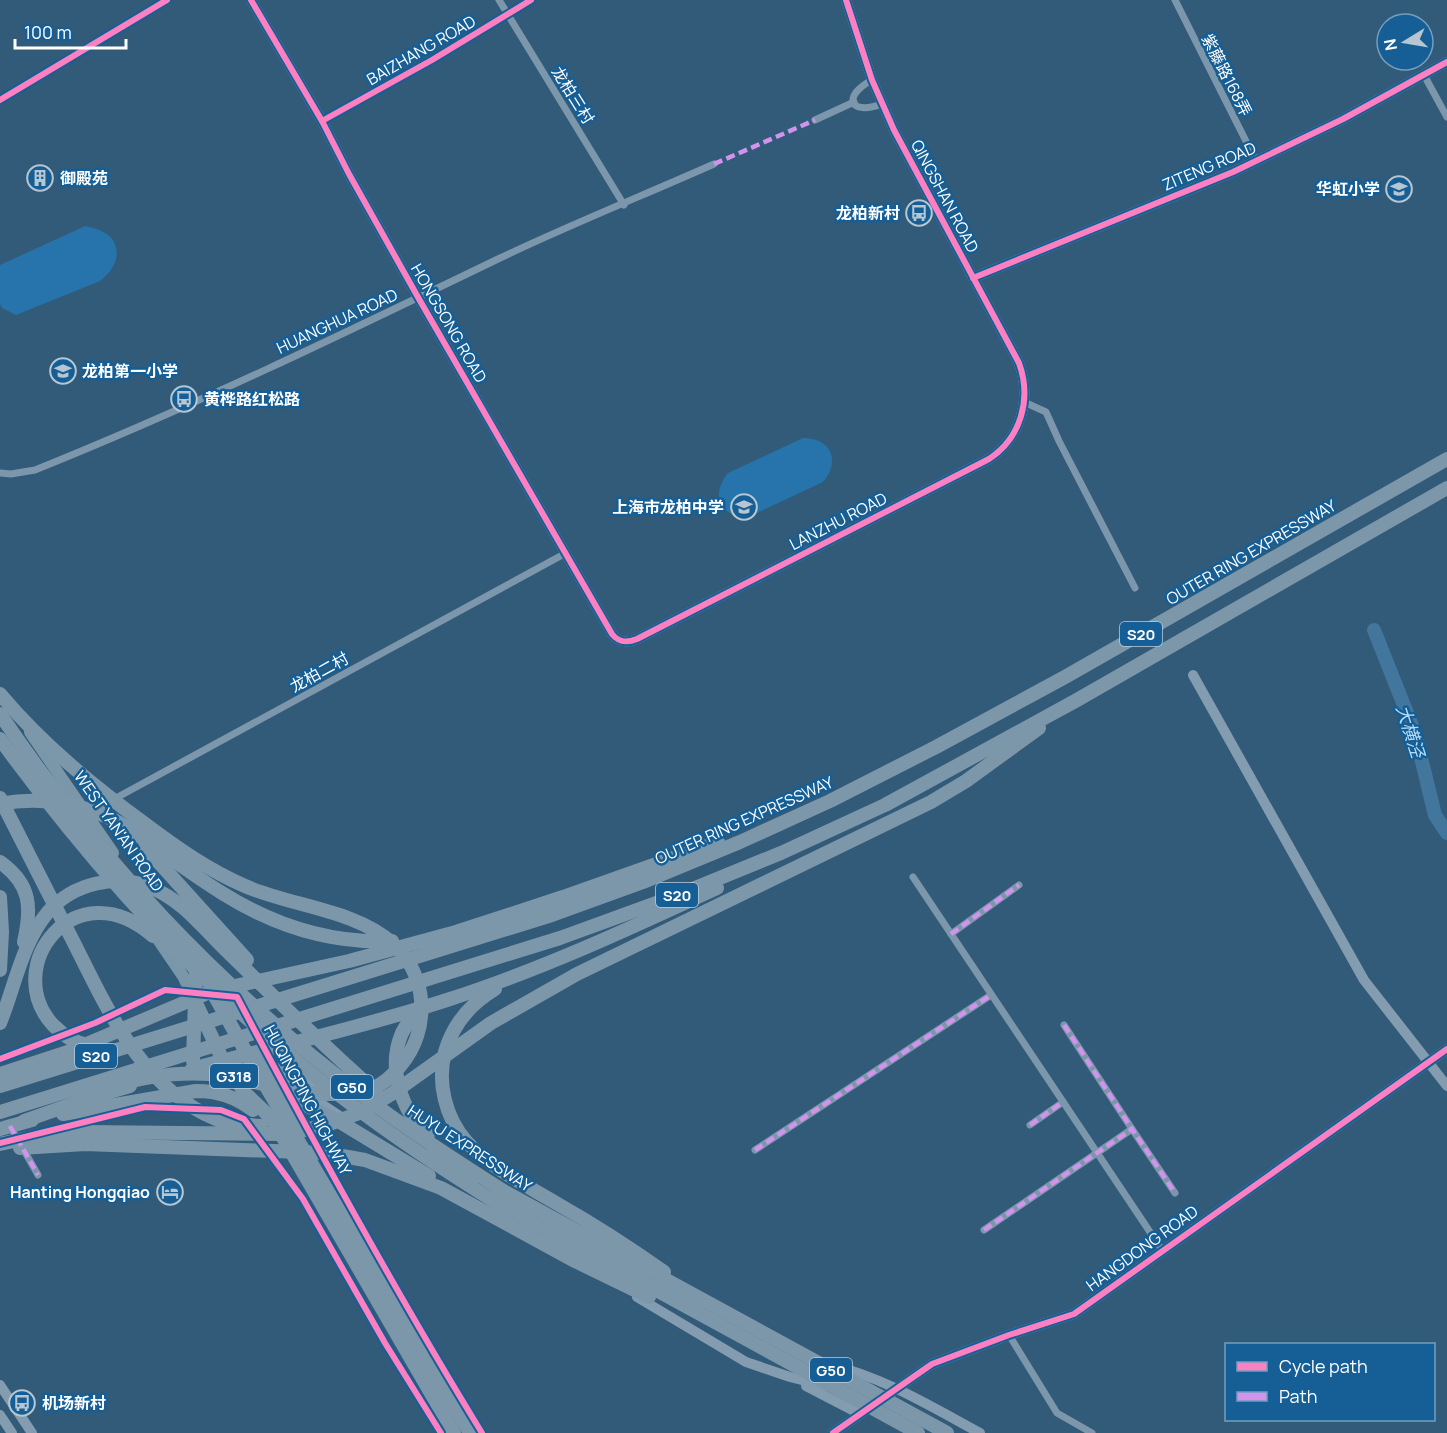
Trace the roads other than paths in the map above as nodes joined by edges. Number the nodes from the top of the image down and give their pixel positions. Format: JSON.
{"nodes":[{"id":1,"x":167,"y":0,"type":"edge"},
{"id":2,"x":251,"y":0,"type":"edge"},
{"id":3,"x":499,"y":0,"type":"edge"},
{"id":4,"x":531,"y":0,"type":"edge"},
{"id":5,"x":846,"y":0,"type":"edge"},
{"id":6,"x":1174,"y":0,"type":"edge"},
{"id":7,"x":508,"y":15,"type":"junction"},
{"id":8,"x":1447,"y":62,"type":"edge"},
{"id":9,"x":1424,"y":75,"type":"junction"},
{"id":10,"x":872,"y":81,"type":"junction"},
{"id":11,"x":0,"y":100,"type":"edge"},
{"id":12,"x":854,"y":102,"type":"junction"},
{"id":13,"x":882,"y":104,"type":"junction"},
{"id":14,"x":1447,"y":117,"type":"edge"},
{"id":15,"x":815,"y":120,"type":"dead end"},
{"id":16,"x":322,"y":121,"type":"junction"},
{"id":17,"x":1256,"y":161,"type":"junction"},
{"id":18,"x":714,"y":164,"type":"dead end"},
{"id":19,"x":624,"y":205,"type":"junction"},
{"id":20,"x":973,"y":278,"type":"junction"},
{"id":21,"x":419,"y":298,"type":"junction"},
{"id":22,"x":1024,"y":402,"type":"junction"},
{"id":23,"x":1447,"y":452,"type":"edge"},
{"id":24,"x":1447,"y":459,"type":"edge"},
{"id":25,"x":0,"y":473,"type":"edge"},
{"id":26,"x":1447,"y":491,"type":"edge"},
{"id":27,"x":1305,"y":540,"type":"junction"},
{"id":28,"x":566,"y":554,"type":"junction"},
{"id":29,"x":1135,"y":588,"type":"dead end"},
{"id":30,"x":637,"y":639,"type":"joint"},
{"id":31,"x":1193,"y":675,"type":"dead end"},
{"id":32,"x":0,"y":689,"type":"edge"},
{"id":33,"x":0,"y":693,"type":"edge"},
{"id":34,"x":1077,"y":700,"type":"junction"},
{"id":35,"x":0,"y":716,"type":"edge"},
{"id":36,"x":0,"y":739,"type":"edge"},
{"id":37,"x":47,"y":791,"type":"junction"},
{"id":38,"x":0,"y":798,"type":"edge"},
{"id":39,"x":830,"y":801,"type":"junction"},
{"id":40,"x":0,"y":804,"type":"edge"},
{"id":41,"x":885,"y":805,"type":"junction"},
{"id":42,"x":86,"y":814,"type":"junction"},
{"id":43,"x":105,"y":816,"type":"junction"},
{"id":44,"x":0,"y":862,"type":"edge"},
{"id":45,"x":913,"y":877,"type":"dead end"},
{"id":46,"x":1019,"y":885,"type":"dead end"},
{"id":47,"x":0,"y":897,"type":"edge"},
{"id":48,"x":170,"y":932,"type":"junction"},
{"id":49,"x":456,"y":932,"type":"junction"},
{"id":50,"x":951,"y":934,"type":"junction"},
{"id":51,"x":563,"y":956,"type":"junction"},
{"id":52,"x":196,"y":969,"type":"junction"},
{"id":53,"x":0,"y":970,"type":"edge"},
{"id":54,"x":14,"y":981,"type":"junction"},
{"id":55,"x":219,"y":990,"type":"junction"},
{"id":56,"x":992,"y":994,"type":"junction"},
{"id":57,"x":194,"y":999,"type":"junction"},
{"id":58,"x":417,"y":1010,"type":"junction"},
{"id":59,"x":0,"y":1023,"type":"edge"},
{"id":60,"x":1064,"y":1025,"type":"dead end"},
{"id":61,"x":193,"y":1026,"type":"junction"},
{"id":62,"x":258,"y":1028,"type":"junction"},
{"id":63,"x":327,"y":1048,"type":"junction"},
{"id":64,"x":1447,"y":1049,"type":"edge"},
{"id":65,"x":253,"y":1052,"type":"junction"},
{"id":66,"x":224,"y":1060,"type":"junction"},
{"id":67,"x":1429,"y":1063,"type":"junction"},
{"id":68,"x":268,"y":1066,"type":"junction"},
{"id":69,"x":193,"y":1069,"type":"junction"},
{"id":70,"x":1,"y":1077,"type":"edge"},
{"id":71,"x":257,"y":1083,"type":"junction"},
{"id":72,"x":1447,"y":1086,"type":"edge"},
{"id":73,"x":1063,"y":1102,"type":"junction"},
{"id":74,"x":0,"y":1112,"type":"edge"},
{"id":75,"x":24,"y":1121,"type":"junction"},
{"id":76,"x":327,"y":1125,"type":"junction"},
{"id":77,"x":1030,"y":1125,"type":"dead end"},
{"id":78,"x":5,"y":1127,"type":"edge"},
{"id":79,"x":1132,"y":1129,"type":"junction"},
{"id":80,"x":0,"y":1144,"type":"edge"},
{"id":81,"x":286,"y":1144,"type":"junction"},
{"id":82,"x":755,"y":1150,"type":"dead end"},
{"id":83,"x":0,"y":1151,"type":"edge"},
{"id":84,"x":1097,"y":1153,"type":"junction"},
{"id":85,"x":450,"y":1157,"type":"junction"},
{"id":86,"x":38,"y":1175,"type":"dead end"},
{"id":87,"x":321,"y":1180,"type":"junction"},
{"id":88,"x":1175,"y":1193,"type":"dead end"},
{"id":89,"x":472,"y":1204,"type":"junction"},
{"id":90,"x":984,"y":1230,"type":"dead end"},
{"id":91,"x":1162,"y":1250,"type":"junction"},
{"id":92,"x":614,"y":1257,"type":"junction"},
{"id":93,"x":715,"y":1308,"type":"junction"},
{"id":94,"x":1009,"y":1335,"type":"junction"},
{"id":95,"x":744,"y":1339,"type":"junction"},
{"id":96,"x":790,"y":1377,"type":"junction"},
{"id":97,"x":0,"y":1385,"type":"edge"},
{"id":98,"x":897,"y":1388,"type":"junction"},
{"id":99,"x":0,"y":1394,"type":"edge"},
{"id":100,"x":873,"y":1405,"type":"junction"},
{"id":101,"x":860,"y":1414,"type":"junction"},
{"id":102,"x":0,"y":1415,"type":"edge"},
{"id":103,"x":12,"y":1433,"type":"edge"},
{"id":104,"x":25,"y":1433,"type":"edge"},
{"id":105,"x":32,"y":1433,"type":"edge"},
{"id":106,"x":454,"y":1433,"type":"edge"},
{"id":107,"x":470,"y":1433,"type":"edge"},
{"id":108,"x":834,"y":1433,"type":"edge"},
{"id":109,"x":918,"y":1433,"type":"edge"},
{"id":110,"x":926,"y":1433,"type":"edge"},
{"id":111,"x":947,"y":1433,"type":"edge"},
{"id":112,"x":980,"y":1433,"type":"edge"},
{"id":113,"x":1092,"y":1433,"type":"edge"}],
"edges":[{"from":1,"to":11,"type":"street"},
{"from":2,"to":16,"type":"street","name":"HONGSONG ROAD"},
{"from":3,"to":7,"type":"street","name":"龙柏三村"},
{"from":4,"to":7,"type":"street","name":"BAIZHANG ROAD"},
{"from":5,"to":10,"type":"street","name":"QINGSHAN ROAD"},
{"from":6,"to":17,"type":"street","name":"紫藤路168弄"},
{"from":7,"to":16,"type":"street","name":"BAIZHANG ROAD"},
{"from":7,"to":19,"type":"street","name":"龙柏三村"},
{"from":8,"to":9,"type":"street","name":"ZITENG ROAD"},
{"from":9,"to":14,"type":"street"},
{"from":9,"to":17,"type":"street","name":"ZITENG ROAD"},
{"from":10,"to":12,"type":"street"},
{"from":10,"to":13,"type":"street","name":"QINGSHAN ROAD"},
{"from":12,"to":13,"type":"street"},
{"from":12,"to":15,"type":"street"},
{"from":13,"to":20,"type":"street","name":"QINGSHAN ROAD"},
{"from":16,"to":21,"type":"street","name":"HONGSONG ROAD"},
{"from":17,"to":20,"type":"street","name":"ZITENG ROAD"},
{"from":18,"to":19,"type":"street","name":"HUANGHUA ROAD"},
{"from":19,"to":21,"type":"street","name":"HUANGHUA ROAD"},
{"from":20,"to":22,"type":"street","name":"QINGSHAN ROAD"},
{"from":21,"to":25,"type":"street","name":"HUANGHUA ROAD"},
{"from":21,"to":28,"type":"street","name":"HONGSONG ROAD"},
{"from":22,"to":29,"type":"street"},
{"from":22,"to":30,"type":"street","name":"LANZHU ROAD"},
{"from":23,"to":27,"type":"highway"},
{"from":24,"to":27,"type":"highway","name":"OUTER RING EXPRESSWAY","number":"S20"},
{"from":26,"to":34,"type":"highway","number":"S20"},
{"from":27,"to":39,"type":"highway","name":"OUTER RING EXPRESSWAY","number":"S20"},
{"from":28,"to":30,"type":"street","name":"HONGSONG ROAD"},
{"from":28,"to":42,"type":"street","name":"龙柏二村"},
{"from":31,"to":67,"type":"street"},
{"from":32,"to":42,"type":"main road","name":"WEST YAN'AN ROAD"},
{"from":33,"to":71,"type":"highway"},
{"from":34,"to":41,"type":"highway","number":"S20"},
{"from":34,"to":76,"type":"highway"},
{"from":35,"to":37,"type":"highway"},
{"from":35,"to":57,"type":"main road","name":"WEST YAN'AN ROAD"},
{"from":36,"to":37,"type":"highway"},
{"from":37,"to":62,"type":"highway","name":"HUYU EXPRESSWAY","number":"G50"},
{"from":37,"to":85,"type":"highway","name":"HUYU EXPRESSWAY","number":"G50"},
{"from":38,"to":76,"type":"highway"},
{"from":39,"to":49,"type":"highway"},
{"from":39,"to":61,"type":"highway","name":"OUTER RING EXPRESSWAY","number":"S20"},
{"from":40,"to":43,"type":"highway"},
{"from":41,"to":51,"type":"highway"},
{"from":41,"to":74,"type":"highway","number":"S20"},
{"from":42,"to":48,"type":"main road","name":"WEST YAN'AN ROAD"},
{"from":43,"to":49,"type":"highway"},
{"from":43,"to":63,"type":"highway"},
{"from":44,"to":54,"type":"highway"},
{"from":45,"to":50,"type":"street"},
{"from":46,"to":50,"type":"street"},
{"from":47,"to":53,"type":"highway"},
{"from":48,"to":52,"type":"main road","name":"WEST YAN'AN ROAD"},
{"from":48,"to":55,"type":"main road"},
{"from":49,"to":55,"type":"highway"},
{"from":50,"to":56,"type":"street"},
{"from":51,"to":58,"type":"highway"},
{"from":51,"to":93,"type":"highway"},
{"from":52,"to":55,"type":"main road","name":"WEST YAN'AN ROAD"},
{"from":52,"to":57,"type":"highway"},
{"from":54,"to":59,"type":"highway"},
{"from":54,"to":63,"type":"highway"},
{"from":55,"to":57,"type":"highway"},
{"from":55,"to":65,"type":"highway","name":"HUQINGPING HIGHWAY","number":"G318"},
{"from":56,"to":73,"type":"street"},
{"from":56,"to":82,"type":"street"},
{"from":57,"to":66,"type":"highway","number":"G318"},
{"from":57,"to":69,"type":"highway"},
{"from":57,"to":70,"type":"highway"},
{"from":58,"to":65,"type":"highway"},
{"from":58,"to":92,"type":"highway"},
{"from":60,"to":79,"type":"street"},
{"from":61,"to":62,"type":"highway"},
{"from":61,"to":70,"type":"highway","name":"OUTER RING EXPRESSWAY","number":"S20"},
{"from":62,"to":95,"type":"highway","name":"HUYU EXPRESSWAY","number":"G50"},
{"from":63,"to":85,"type":"highway"},
{"from":64,"to":67,"type":"street","name":"HANGDONG ROAD"},
{"from":65,"to":66,"type":"highway"},
{"from":65,"to":68,"type":"highway"},
{"from":65,"to":87,"type":"highway","name":"HUQINGPING HIGHWAY","number":"G318"},
{"from":66,"to":69,"type":"highway"},
{"from":66,"to":81,"type":"highway","number":"G318"},
{"from":67,"to":72,"type":"street"},
{"from":67,"to":91,"type":"street","name":"HANGDONG ROAD"},
{"from":68,"to":87,"type":"highway"},
{"from":68,"to":92,"type":"street"},
{"from":68,"to":96,"type":"street"},
{"from":69,"to":75,"type":"highway"},
{"from":71,"to":74,"type":"highway"},
{"from":71,"to":89,"type":"highway"},
{"from":73,"to":77,"type":"street"},
{"from":73,"to":84,"type":"street"},
{"from":75,"to":78,"type":"highway"},
{"from":75,"to":81,"type":"highway","number":"G318"},
{"from":76,"to":80,"type":"highway"},
{"from":78,"to":86,"type":"street"},
{"from":79,"to":84,"type":"street"},
{"from":79,"to":88,"type":"street"},
{"from":81,"to":106,"type":"highway","number":"G318"},
{"from":83,"to":89,"type":"highway"},
{"from":84,"to":90,"type":"street"},
{"from":84,"to":91,"type":"street"},
{"from":85,"to":93,"type":"highway","name":"HUYU EXPRESSWAY","number":"G50"},
{"from":87,"to":107,"type":"highway","name":"HUQINGPING HIGHWAY","number":"G318"},
{"from":89,"to":95,"type":"highway"},
{"from":91,"to":94,"type":"street","name":"HANGDONG ROAD"},
{"from":92,"to":98,"type":"street"},
{"from":93,"to":111,"type":"highway","name":"HUYU EXPRESSWAY","number":"G50"},
{"from":94,"to":98,"type":"street","name":"HANGDONG ROAD"},
{"from":94,"to":113,"type":"street"},
{"from":95,"to":109,"type":"highway","name":"HUYU EXPRESSWAY","number":"G50"},
{"from":96,"to":100,"type":"street"},
{"from":96,"to":101,"type":"street"},
{"from":97,"to":105,"type":"street"},
{"from":98,"to":100,"type":"street","name":"HANGDONG ROAD"},
{"from":98,"to":112,"type":"street"},
{"from":99,"to":104,"type":"street"},
{"from":100,"to":101,"type":"street","name":"HANGDONG ROAD"},
{"from":100,"to":110,"type":"street"},
{"from":101,"to":108,"type":"street","name":"HANGDONG ROAD"},
{"from":102,"to":103,"type":"street"}]}
